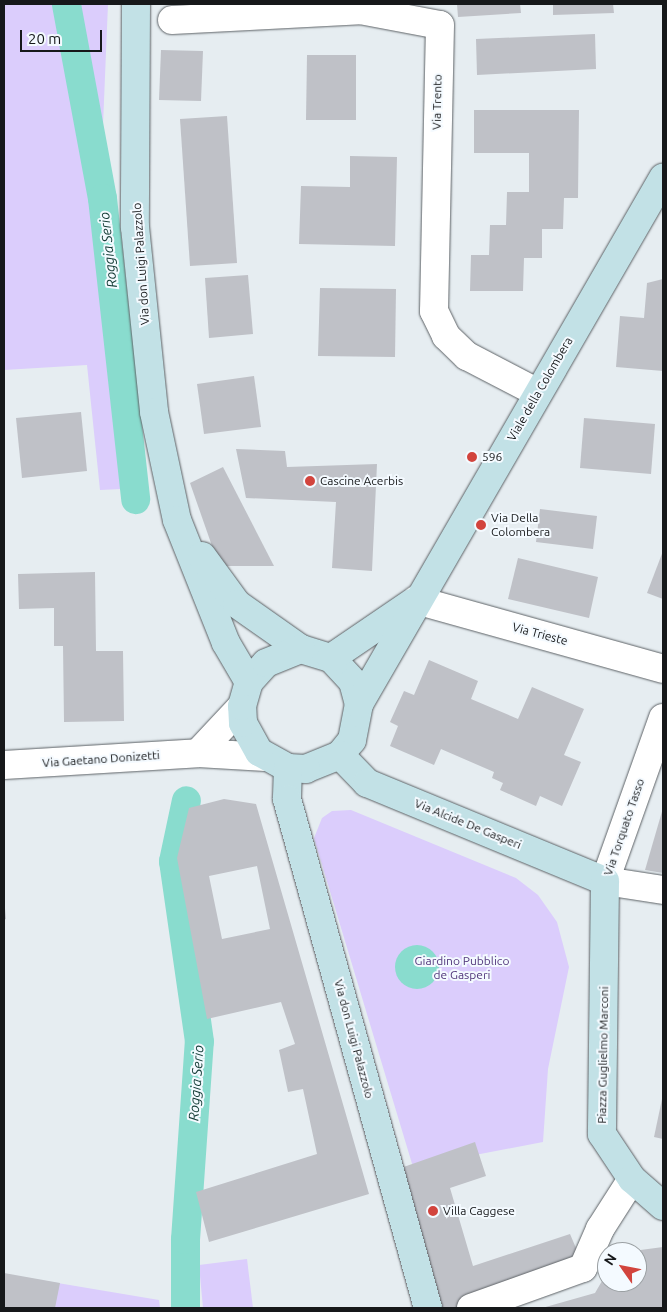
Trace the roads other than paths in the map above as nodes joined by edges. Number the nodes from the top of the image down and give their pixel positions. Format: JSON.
{"nodes":[{"id":1,"x":136,"y":4,"type":"edge"},
{"id":2,"x":172,"y":20,"type":"dead end"},
{"id":3,"x":663,"y":178,"type":"edge"},
{"id":4,"x":538,"y":393,"type":"junction"},
{"id":5,"x":177,"y":520,"type":"junction"},
{"id":6,"x":416,"y":600,"type":"junction"},
{"id":7,"x":301,"y":649,"type":"junction"},
{"id":8,"x":331,"y":658,"type":"junction"},
{"id":9,"x":663,"y":669,"type":"edge"},
{"id":10,"x":246,"y":694,"type":"junction"},
{"id":11,"x":359,"y":704,"type":"junction"},
{"id":12,"x":663,"y":718,"type":"edge"},
{"id":13,"x":198,"y":753,"type":"junction"},
{"id":14,"x":340,"y":755,"type":"junction"},
{"id":15,"x":277,"y":763,"type":"junction"},
{"id":16,"x":4,"y":765,"type":"edge"},
{"id":17,"x":605,"y":881,"type":"junction"},
{"id":18,"x":663,"y":890,"type":"edge"},
{"id":19,"x":632,"y":1179,"type":"junction"},
{"id":20,"x":663,"y":1206,"type":"edge"},
{"id":21,"x":428,"y":1308,"type":"edge"},
{"id":22,"x":470,"y":1308,"type":"edge"}],
"edges":[{"from":1,"to":5,"type":"street","name":"Via don Luigi Palazzolo"},
{"from":2,"to":4,"type":"street","name":"Via Trento"},
{"from":3,"to":4,"type":"street","name":"Viale della Colombera"},
{"from":4,"to":6,"type":"street","name":"Viale della Colombera"},
{"from":5,"to":7,"type":"street","name":"Via don Luigi Palazzolo"},
{"from":5,"to":10,"type":"street","name":"Via don Luigi Palazzolo"},
{"from":6,"to":8,"type":"street","name":"Viale della Colombera"},
{"from":6,"to":9,"type":"street","name":"Via Trieste"},
{"from":6,"to":11,"type":"street","name":"Viale della Colombera"},
{"from":7,"to":8,"type":"street","name":"Via don Luigi Palazzolo"},
{"from":7,"to":10,"type":"street"},
{"from":8,"to":11,"type":"street"},
{"from":10,"to":13,"type":"street"},
{"from":10,"to":15,"type":"street","name":"Via don Luigi Palazzolo"},
{"from":11,"to":14,"type":"street"},
{"from":12,"to":17,"type":"street","name":"Via Torquato Tasso"},
{"from":13,"to":15,"type":"street","name":"Via Gaetano Donizetti"},
{"from":13,"to":16,"type":"street","name":"Via Gaetano Donizetti"},
{"from":14,"to":15,"type":"street"},
{"from":14,"to":17,"type":"street","name":"Via Alcide De Gasperi"},
{"from":15,"to":21,"type":"street","name":"Via don Luigi Palazzolo"},
{"from":17,"to":18,"type":"street","name":"Via Torquato Tasso"},
{"from":17,"to":19,"type":"street","name":"Piazza Guglielmo Marconi"},
{"from":19,"to":20,"type":"street","name":"Piazza Guglielmo Marconi"},
{"from":19,"to":22,"type":"street"}]}
